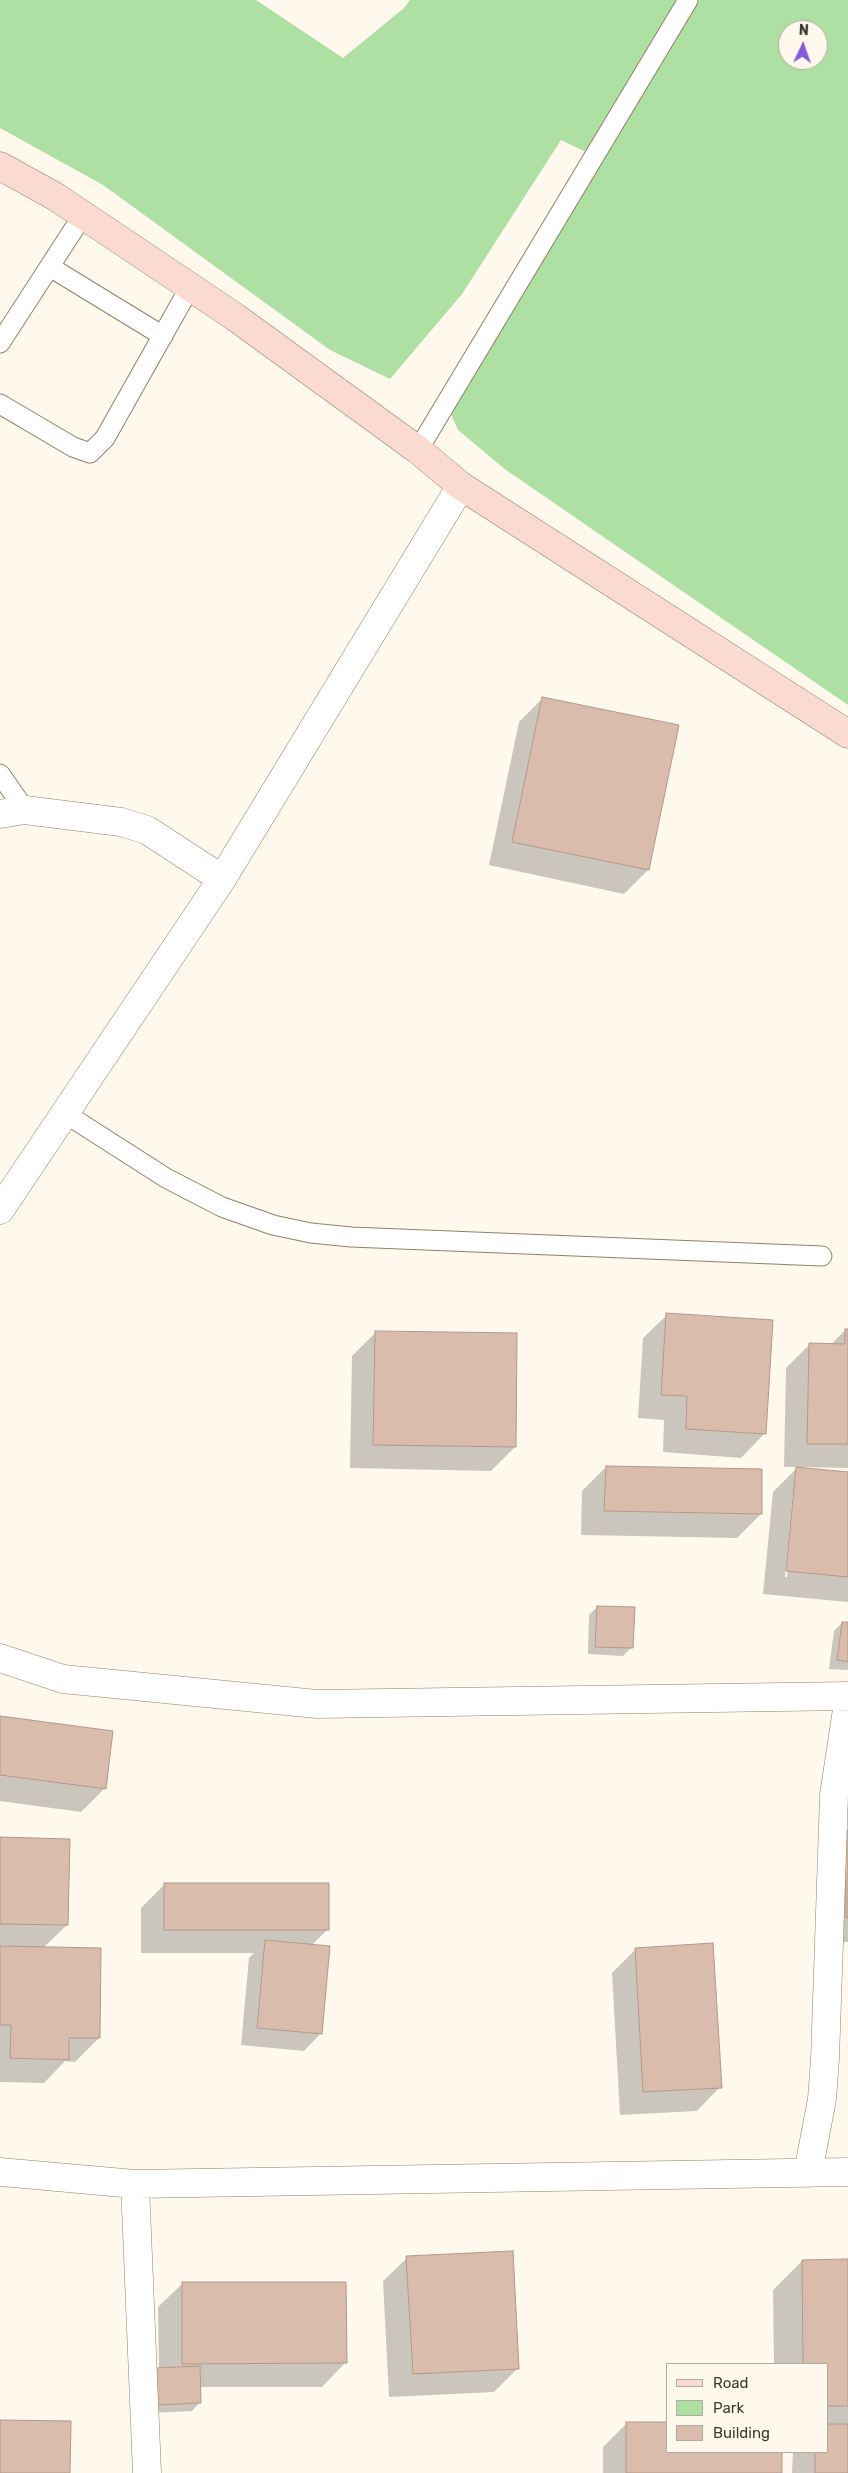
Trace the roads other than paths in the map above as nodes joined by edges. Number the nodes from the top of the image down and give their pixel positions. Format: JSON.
{"nodes":[{"id":1,"x":688,"y":0,"type":"edge"},
{"id":2,"x":0,"y":166,"type":"edge"},
{"id":3,"x":83,"y":215,"type":"junction"},
{"id":4,"x":50,"y":267,"type":"junction"},
{"id":5,"x":190,"y":287,"type":"junction"},
{"id":6,"x":163,"y":336,"type":"junction"},
{"id":7,"x":0,"y":343,"type":"edge"},
{"id":8,"x":0,"y":404,"type":"edge"},
{"id":9,"x":418,"y":450,"type":"junction"},
{"id":10,"x":461,"y":486,"type":"junction"},
{"id":11,"x":848,"y":734,"type":"edge"},
{"id":12,"x":0,"y":774,"type":"edge"},
{"id":13,"x":12,"y":812,"type":"edge"},
{"id":14,"x":222,"y":879,"type":"junction"},
{"id":15,"x":66,"y":1114,"type":"junction"},
{"id":16,"x":0,"y":1210,"type":"edge"},
{"id":17,"x":822,"y":1256,"type":"dead end"},
{"id":18,"x":0,"y":1658,"type":"edge"},
{"id":19,"x":848,"y":1696,"type":"edge"},
{"id":20,"x":848,"y":1703,"type":"edge"},
{"id":21,"x":0,"y":2172,"type":"edge"},
{"id":22,"x":848,"y":2172,"type":"edge"},
{"id":23,"x":808,"y":2173,"type":"junction"},
{"id":24,"x":135,"y":2184,"type":"junction"},
{"id":25,"x":146,"y":2473,"type":"edge"}],
"edges":[{"from":1,"to":9,"type":"lane"},
{"from":2,"to":3,"type":"street"},
{"from":3,"to":4,"type":"lane"},
{"from":3,"to":5,"type":"street"},
{"from":4,"to":6,"type":"lane"},
{"from":4,"to":7,"type":"lane"},
{"from":5,"to":6,"type":"lane"},
{"from":5,"to":9,"type":"street"},
{"from":6,"to":8,"type":"lane"},
{"from":9,"to":10,"type":"street"},
{"from":10,"to":11,"type":"street"},
{"from":10,"to":14,"type":"street"},
{"from":12,"to":13,"type":"lane"},
{"from":13,"to":14,"type":"street"},
{"from":14,"to":15,"type":"street"},
{"from":15,"to":16,"type":"street"},
{"from":15,"to":17,"type":"lane"},
{"from":18,"to":19,"type":"street"},
{"from":20,"to":23,"type":"street"},
{"from":21,"to":24,"type":"street"},
{"from":22,"to":23,"type":"street"},
{"from":23,"to":24,"type":"street"},
{"from":24,"to":25,"type":"street"}]}
